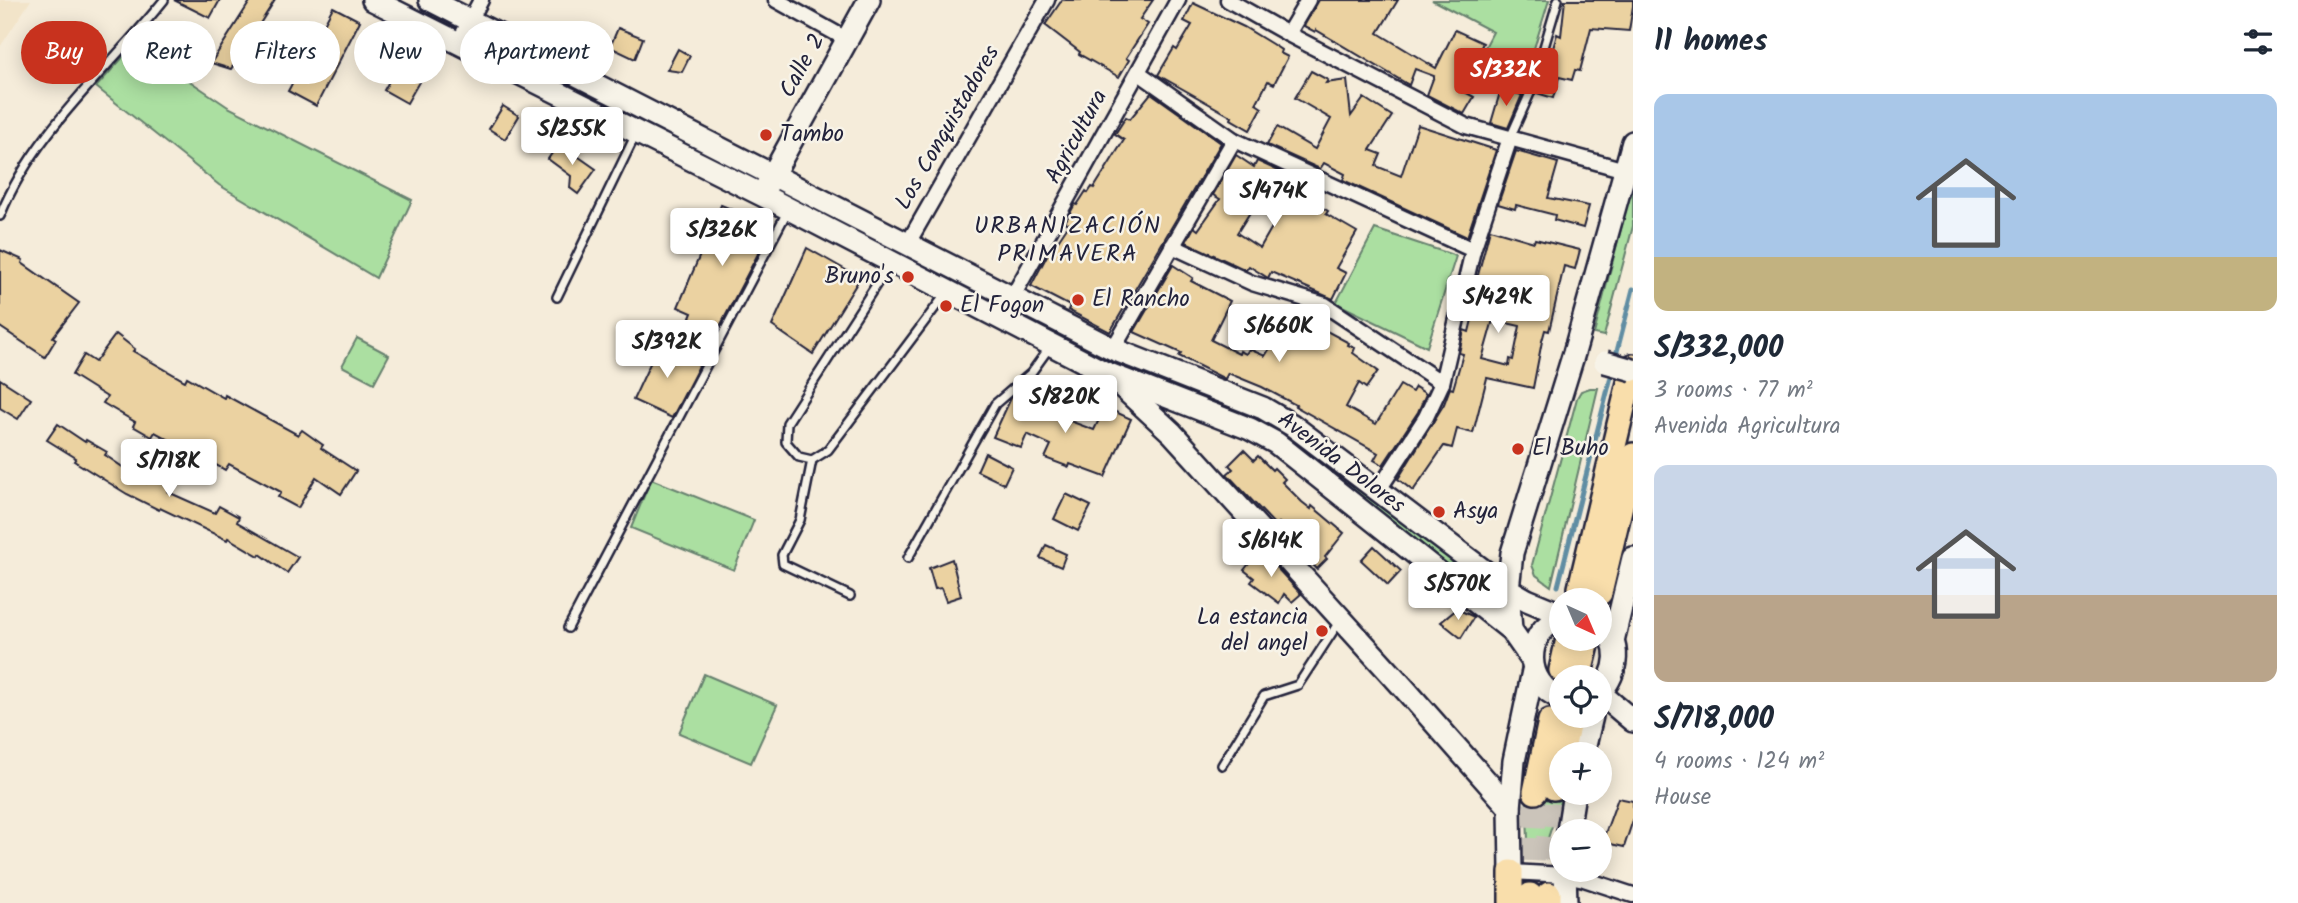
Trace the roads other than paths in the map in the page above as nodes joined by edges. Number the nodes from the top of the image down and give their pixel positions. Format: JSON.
{"nodes":[{"id":1,"x":164,"y":0,"type":"edge"},
{"id":2,"x":373,"y":0,"type":"edge"},
{"id":3,"x":430,"y":0,"type":"edge"},
{"id":4,"x":481,"y":0,"type":"edge"},
{"id":5,"x":776,"y":0,"type":"edge"},
{"id":6,"x":869,"y":0,"type":"edge"},
{"id":7,"x":1047,"y":0,"type":"edge"},
{"id":8,"x":1178,"y":0,"type":"edge"},
{"id":9,"x":1228,"y":0,"type":"edge"},
{"id":10,"x":1308,"y":0,"type":"edge"},
{"id":11,"x":1558,"y":0,"type":"edge"},
{"id":12,"x":470,"y":20,"type":"junction"},
{"id":13,"x":1288,"y":34,"type":"junction"},
{"id":14,"x":848,"y":40,"type":"junction"},
{"id":15,"x":458,"y":43,"type":"junction"},
{"id":16,"x":1139,"y":73,"type":"junction"},
{"id":17,"x":637,"y":132,"type":"junction"},
{"id":18,"x":1510,"y":138,"type":"junction"},
{"id":19,"x":1234,"y":140,"type":"junction"},
{"id":20,"x":1633,"y":142,"type":"edge"},
{"id":21,"x":1625,"y":170,"type":"junction"},
{"id":22,"x":773,"y":174,"type":"junction"},
{"id":23,"x":762,"y":195,"type":"junction"},
{"id":24,"x":789,"y":209,"type":"junction"},
{"id":25,"x":0,"y":216,"type":"edge"},
{"id":26,"x":908,"y":243,"type":"junction"},
{"id":27,"x":1172,"y":246,"type":"junction"},
{"id":28,"x":1473,"y":250,"type":"junction"},
{"id":29,"x":891,"y":261,"type":"junction"},
{"id":30,"x":948,"y":291,"type":"junction"},
{"id":31,"x":1013,"y":296,"type":"junction"},
{"id":32,"x":557,"y":297,"type":"dead end"},
{"id":33,"x":1052,"y":344,"type":"junction"},
{"id":34,"x":1113,"y":349,"type":"junction"},
{"id":35,"x":1574,"y":354,"type":"junction"},
{"id":36,"x":1633,"y":368,"type":"edge"},
{"id":37,"x":1104,"y":372,"type":"junction"},
{"id":38,"x":1443,"y":383,"type":"junction"},
{"id":39,"x":1633,"y":455,"type":"edge"},
{"id":40,"x":813,"y":460,"type":"junction"},
{"id":41,"x":1378,"y":491,"type":"junction"},
{"id":42,"x":1513,"y":553,"type":"junction"},
{"id":43,"x":908,"y":558,"type":"dead end"},
{"id":44,"x":1633,"y":558,"type":"edge"},
{"id":45,"x":1480,"y":568,"type":"junction"},
{"id":46,"x":1508,"y":589,"type":"junction"},
{"id":47,"x":850,"y":596,"type":"dead end"},
{"id":48,"x":1612,"y":605,"type":"edge"},
{"id":49,"x":1549,"y":610,"type":"edge"},
{"id":50,"x":1341,"y":618,"type":"junction"},
{"id":51,"x":1549,"y":624,"type":"edge"},
{"id":52,"x":568,"y":628,"type":"dead end"},
{"id":53,"x":1511,"y":630,"type":"junction"},
{"id":54,"x":1612,"y":650,"type":"edge"},
{"id":55,"x":1587,"y":651,"type":"edge"},
{"id":56,"x":1532,"y":665,"type":"junction"},
{"id":57,"x":1576,"y":665,"type":"edge"},
{"id":58,"x":1633,"y":666,"type":"edge"},
{"id":59,"x":1549,"y":692,"type":"edge"},
{"id":60,"x":1612,"y":703,"type":"edge"},
{"id":61,"x":1633,"y":721,"type":"edge"},
{"id":62,"x":1558,"y":742,"type":"edge"},
{"id":63,"x":1560,"y":742,"type":"edge"},
{"id":64,"x":1222,"y":765,"type":"dead end"},
{"id":65,"x":1510,"y":808,"type":"junction"},
{"id":66,"x":1511,"y":872,"type":"junction"},
{"id":67,"x":1549,"y":872,"type":"edge"},
{"id":68,"x":1556,"y":882,"type":"tunnel mouth"},
{"id":69,"x":1593,"y":882,"type":"edge"},
{"id":70,"x":1633,"y":895,"type":"edge"},
{"id":71,"x":1539,"y":900,"type":"edge"}],
"edges":[{"from":1,"to":25,"type":"lane"},
{"from":2,"to":15,"type":"main road","name":"Avenida Dolores"},
{"from":3,"to":12,"type":"main road","name":"Avenida Dolores"},
{"from":4,"to":12,"type":"street"},
{"from":5,"to":14,"type":"street"},
{"from":6,"to":14,"type":"main road","name":"Calle 2"},
{"from":7,"to":26,"type":"street","name":"Los Conquistadores"},
{"from":8,"to":16,"type":"street","name":"Agricultura"},
{"from":9,"to":13,"type":"street"},
{"from":10,"to":13,"type":"street"},
{"from":11,"to":18,"type":"lane"},
{"from":12,"to":15,"type":"street"},
{"from":12,"to":22,"type":"main road","name":"Avenida Dolores"},
{"from":13,"to":18,"type":"street"},
{"from":14,"to":22,"type":"main road","name":"Calle 2"},
{"from":15,"to":17,"type":"main road","name":"Avenida Dolores"},
{"from":16,"to":19,"type":"street"},
{"from":16,"to":31,"type":"street","name":"Agricultura"},
{"from":17,"to":23,"type":"main road","name":"Avenida Dolores"},
{"from":17,"to":32,"type":"lane"},
{"from":18,"to":21,"type":"street"},
{"from":18,"to":28,"type":"street"},
{"from":19,"to":27,"type":"street"},
{"from":19,"to":28,"type":"street"},
{"from":20,"to":21,"type":"main road"},
{"from":21,"to":35,"type":"main road"},
{"from":22,"to":23,"type":"main road","name":"Calle 2"},
{"from":22,"to":26,"type":"main road","name":"Avenida Dolores"},
{"from":23,"to":24,"type":"main road","name":"Avenida Dolores"},
{"from":24,"to":29,"type":"main road","name":"Avenida Dolores"},
{"from":24,"to":52,"type":"lane"},
{"from":26,"to":31,"type":"main road","name":"Avenida Dolores"},
{"from":27,"to":34,"type":"street"},
{"from":27,"to":38,"type":"street"},
{"from":28,"to":38,"type":"street"},
{"from":29,"to":30,"type":"main road","name":"Avenida Dolores"},
{"from":29,"to":40,"type":"lane"},
{"from":30,"to":33,"type":"main road","name":"Avenida Dolores"},
{"from":30,"to":40,"type":"lane"},
{"from":31,"to":34,"type":"main road","name":"Avenida Dolores"},
{"from":33,"to":37,"type":"main road","name":"Avenida Dolores"},
{"from":33,"to":43,"type":"lane"},
{"from":34,"to":41,"type":"main road","name":"Avenida Dolores"},
{"from":35,"to":36,"type":"main road","bridge":true},
{"from":35,"to":42,"type":"main road"},
{"from":36,"to":39,"type":"main road"},
{"from":37,"to":50,"type":"main road"},
{"from":37,"to":53,"type":"main road","name":"Avenida Dolores"},
{"from":38,"to":41,"type":"street"},
{"from":40,"to":47,"type":"lane"},
{"from":41,"to":45,"type":"main road","name":"Avenida Dolores"},
{"from":42,"to":45,"type":"main road"},
{"from":42,"to":46,"type":"main road"},
{"from":44,"to":48,"type":"main road"},
{"from":45,"to":46,"type":"main road","name":"Avenida Dolores"},
{"from":46,"to":49,"type":"main road","name":"Avenida Dolores"},
{"from":46,"to":53,"type":"main road"},
{"from":50,"to":64,"type":"lane"},
{"from":50,"to":65,"type":"main road"},
{"from":51,"to":56,"type":"main road"},
{"from":53,"to":56,"type":"main road","name":"Avenida Dolores"},
{"from":54,"to":58,"type":"main road"},
{"from":55,"to":57,"type":"main road"},
{"from":56,"to":59,"type":"main road","name":"Avenida Dolores"},
{"from":56,"to":65,"type":"main road"},
{"from":60,"to":61,"type":"main road"},
{"from":62,"to":63,"type":"main road"},
{"from":65,"to":66,"type":"main road"},
{"from":66,"to":67,"type":"street"},
{"from":66,"to":71,"type":"main road"},
{"from":68,"to":71,"type":"main road"},
{"from":69,"to":70,"type":"street"}]}
